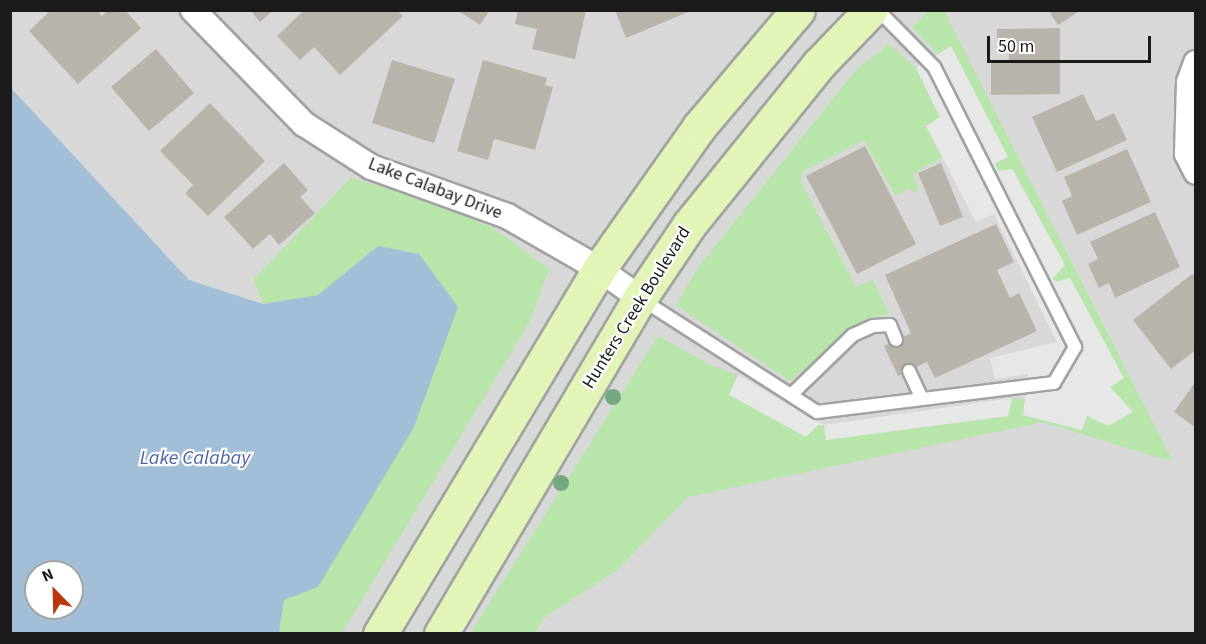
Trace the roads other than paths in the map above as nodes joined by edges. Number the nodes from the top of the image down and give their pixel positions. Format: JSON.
{"nodes":[{"id":1,"x":193,"y":10,"type":"edge"},
{"id":2,"x":798,"y":10,"type":"edge"},
{"id":3,"x":871,"y":10,"type":"edge"},
{"id":4,"x":878,"y":10,"type":"edge"},
{"id":5,"x":1196,"y":63,"type":"edge"},
{"id":6,"x":1196,"y":172,"type":"edge"},
{"id":7,"x":599,"y":269,"type":"junction"},
{"id":8,"x":640,"y":298,"type":"junction"},
{"id":9,"x":896,"y":340,"type":"dead end"},
{"id":10,"x":909,"y":371,"type":"dead end"},
{"id":11,"x":791,"y":395,"type":"junction"},
{"id":12,"x":922,"y":399,"type":"junction"},
{"id":13,"x":380,"y":633,"type":"edge"},
{"id":14,"x":441,"y":633,"type":"edge"}],
"edges":[{"from":1,"to":7,"type":"street","name":"Lake Calabay Drive"},
{"from":2,"to":7,"type":"street"},
{"from":3,"to":8,"type":"street","name":"Hunters Creek Boulevard"},
{"from":4,"to":12,"type":"lane"},
{"from":5,"to":6,"type":"street"},
{"from":7,"to":8,"type":"street","name":"Lake Calabay Drive"},
{"from":7,"to":13,"type":"street"},
{"from":8,"to":11,"type":"lane"},
{"from":8,"to":14,"type":"street","name":"Hunters Creek Boulevard"},
{"from":9,"to":11,"type":"lane"},
{"from":10,"to":12,"type":"lane"},
{"from":11,"to":12,"type":"lane"}]}
